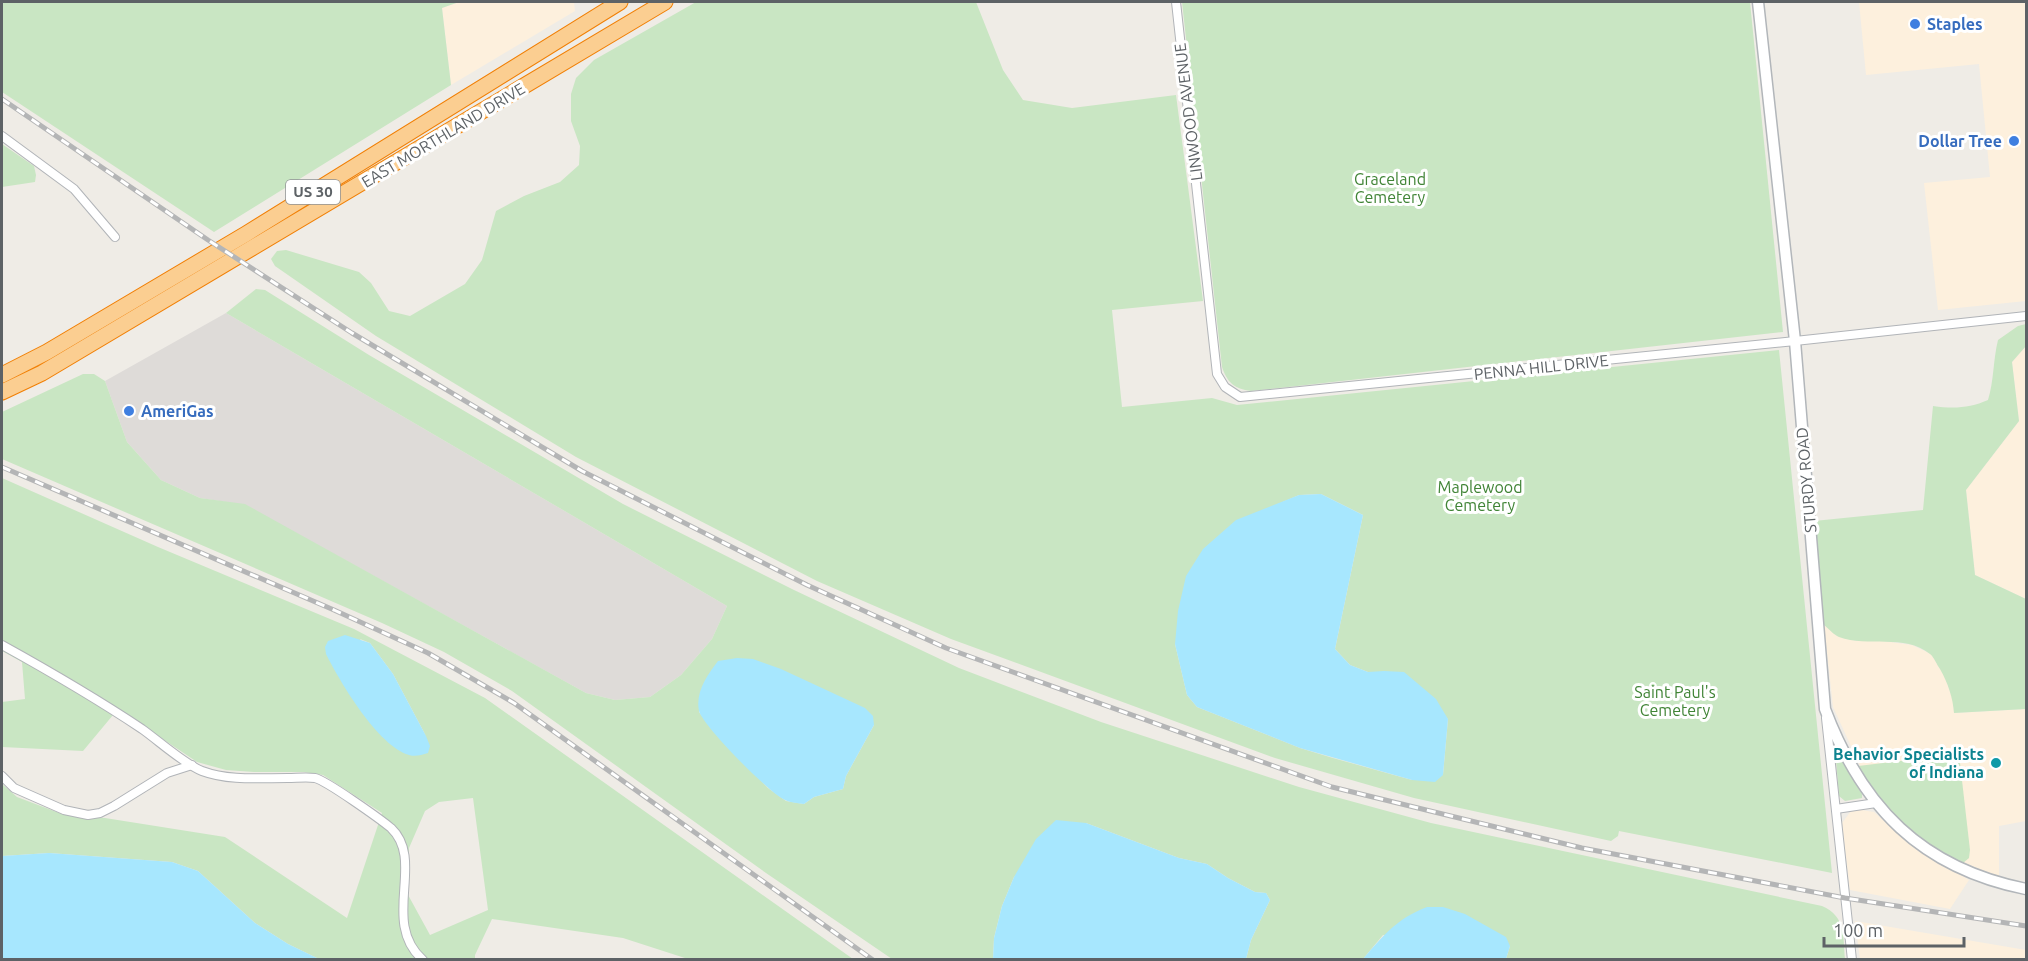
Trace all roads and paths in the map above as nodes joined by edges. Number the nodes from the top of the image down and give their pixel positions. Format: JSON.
{"nodes":[{"id":1,"x":620,"y":2,"type":"edge"},
{"id":2,"x":665,"y":2,"type":"edge"},
{"id":3,"x":1176,"y":2,"type":"edge"},
{"id":4,"x":1758,"y":2,"type":"edge"},
{"id":5,"x":2,"y":136,"type":"edge"},
{"id":6,"x":1201,"y":222,"type":"joint"},
{"id":7,"x":115,"y":237,"type":"dead end"},
{"id":8,"x":2026,"y":315,"type":"edge"},
{"id":9,"x":1795,"y":341,"type":"junction"},
{"id":10,"x":2,"y":375,"type":"edge"},
{"id":11,"x":2,"y":392,"type":"edge"},
{"id":12,"x":2,"y":645,"type":"edge"},
{"id":13,"x":1825,"y":709,"type":"junction"},
{"id":14,"x":192,"y":765,"type":"junction"},
{"id":15,"x":2,"y":776,"type":"edge"},
{"id":16,"x":1876,"y":803,"type":"junction"},
{"id":17,"x":1836,"y":809,"type":"junction"},
{"id":18,"x":2026,"y":890,"type":"edge"},
{"id":19,"x":423,"y":960,"type":"edge"},
{"id":20,"x":1852,"y":960,"type":"edge"}],
"edges":[{"from":1,"to":10,"type":"highway","name":"EAST MORTHLAND DRIVE","number":"US 30"},
{"from":2,"to":11,"type":"highway","name":"EAST MORTHLAND DRIVE","number":"US 30"},
{"from":3,"to":6,"type":"street","name":"LINWOOD AVENUE"},
{"from":4,"to":9,"type":"street","name":"STURDY ROAD"},
{"from":5,"to":7,"type":"street"},
{"from":6,"to":9,"type":"street","name":"PENNA HILL DRIVE"},
{"from":8,"to":9,"type":"street","name":"PENNA HILL DRIVE"},
{"from":9,"to":13,"type":"street","name":"STURDY ROAD"},
{"from":12,"to":14,"type":"street"},
{"from":13,"to":16,"type":"street"},
{"from":13,"to":17,"type":"street","name":"STURDY ROAD"},
{"from":14,"to":15,"type":"street"},
{"from":14,"to":19,"type":"street"},
{"from":16,"to":17,"type":"street"},
{"from":16,"to":18,"type":"street"},
{"from":17,"to":20,"type":"street","name":"STURDY ROAD"}]}
